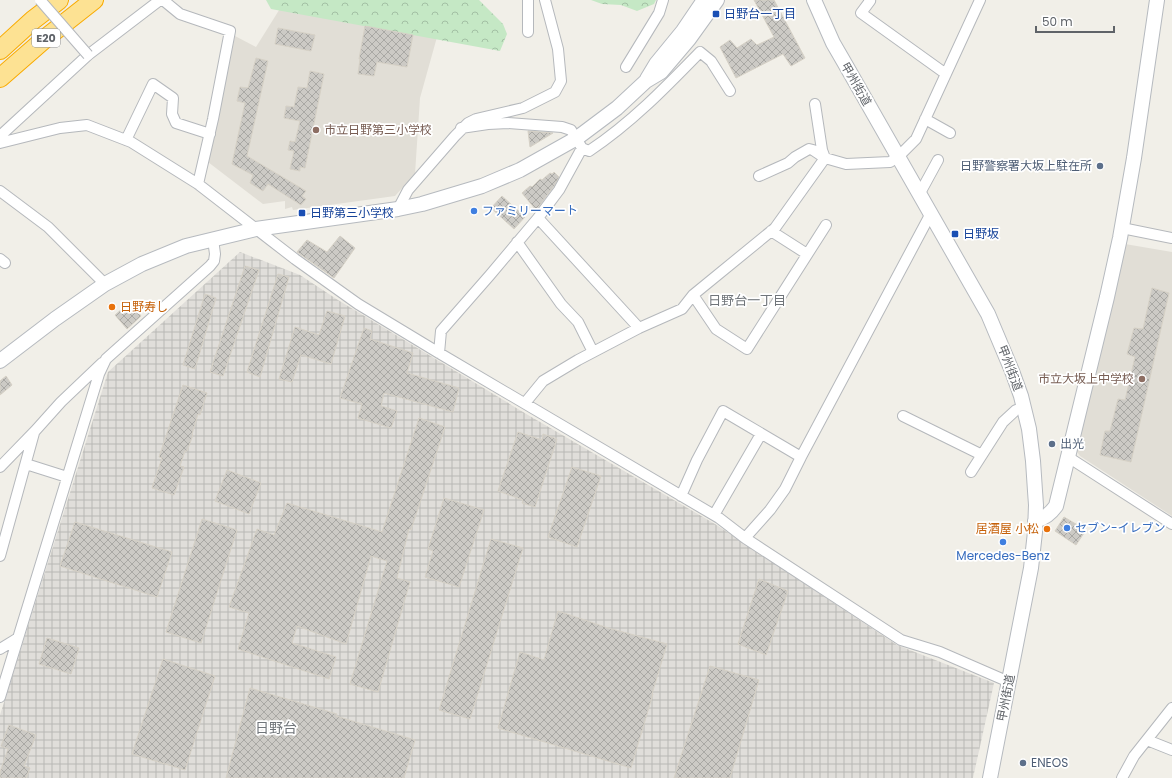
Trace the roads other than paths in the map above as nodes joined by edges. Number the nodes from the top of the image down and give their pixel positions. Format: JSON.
{"nodes":[{"id":1,"x":40,"y":0,"type":"edge"},
{"id":2,"x":59,"y":0,"type":"edge"},
{"id":3,"x":94,"y":0,"type":"edge"},
{"id":4,"x":161,"y":0,"type":"edge"},
{"id":5,"x":528,"y":0,"type":"edge"},
{"id":6,"x":545,"y":0,"type":"edge"},
{"id":7,"x":663,"y":0,"type":"edge"},
{"id":8,"x":704,"y":0,"type":"edge"},
{"id":9,"x":716,"y":0,"type":"edge"},
{"id":10,"x":814,"y":0,"type":"edge"},
{"id":11,"x":870,"y":0,"type":"edge"},
{"id":12,"x":980,"y":0,"type":"edge"},
{"id":13,"x":1157,"y":0,"type":"edge"},
{"id":14,"x":528,"y":32,"type":"dead end"},
{"id":15,"x":0,"y":50,"type":"edge"},
{"id":16,"x":88,"y":55,"type":"junction"},
{"id":17,"x":626,"y":67,"type":"dead end"},
{"id":18,"x":946,"y":74,"type":"junction"},
{"id":19,"x":0,"y":78,"type":"edge"},
{"id":20,"x":646,"y":81,"type":"junction"},
{"id":21,"x":730,"y":91,"type":"dead end"},
{"id":22,"x":815,"y":104,"type":"dead end"},
{"id":23,"x":925,"y":119,"type":"junction"},
{"id":24,"x":461,"y":128,"type":"junction"},
{"id":25,"x":950,"y":133,"type":"dead end"},
{"id":26,"x":210,"y":134,"type":"junction"},
{"id":27,"x":0,"y":136,"type":"edge"},
{"id":28,"x":126,"y":140,"type":"junction"},
{"id":29,"x":0,"y":143,"type":"edge"},
{"id":30,"x":580,"y":143,"type":"junction"},
{"id":31,"x":898,"y":157,"type":"junction"},
{"id":32,"x":825,"y":158,"type":"junction"},
{"id":33,"x":938,"y":160,"type":"dead end"},
{"id":34,"x":759,"y":176,"type":"dead end"},
{"id":35,"x":198,"y":184,"type":"junction"},
{"id":36,"x":0,"y":192,"type":"edge"},
{"id":37,"x":920,"y":193,"type":"junction"},
{"id":38,"x":398,"y":209,"type":"junction"},
{"id":39,"x":930,"y":215,"type":"junction"},
{"id":40,"x":538,"y":218,"type":"junction"},
{"id":41,"x":826,"y":225,"type":"dead end"},
{"id":42,"x":1122,"y":228,"type":"junction"},
{"id":43,"x":256,"y":229,"type":"junction"},
{"id":44,"x":771,"y":231,"type":"junction"},
{"id":45,"x":1172,"y":238,"type":"edge"},
{"id":46,"x":213,"y":239,"type":"junction"},
{"id":47,"x":517,"y":242,"type":"junction"},
{"id":48,"x":807,"y":254,"type":"junction"},
{"id":49,"x":105,"y":284,"type":"junction"},
{"id":50,"x":693,"y":295,"type":"junction"},
{"id":51,"x":639,"y":328,"type":"junction"},
{"id":52,"x":593,"y":352,"type":"junction"},
{"id":53,"x":439,"y":353,"type":"junction"},
{"id":54,"x":106,"y":359,"type":"junction"},
{"id":55,"x":0,"y":361,"type":"edge"},
{"id":56,"x":525,"y":403,"type":"junction"},
{"id":57,"x":1024,"y":408,"type":"junction"},
{"id":58,"x":903,"y":416,"type":"dead end"},
{"id":59,"x":35,"y":431,"type":"junction"},
{"id":60,"x":761,"y":434,"type":"junction"},
{"id":61,"x":982,"y":454,"type":"junction"},
{"id":62,"x":801,"y":457,"type":"junction"},
{"id":63,"x":1068,"y":457,"type":"junction"},
{"id":64,"x":26,"y":464,"type":"junction"},
{"id":65,"x":0,"y":467,"type":"edge"},
{"id":66,"x":971,"y":472,"type":"dead end"},
{"id":67,"x":67,"y":477,"type":"junction"},
{"id":68,"x":681,"y":496,"type":"junction"},
{"id":69,"x":714,"y":515,"type":"junction"},
{"id":70,"x":1035,"y":521,"type":"junction"},
{"id":71,"x":1172,"y":524,"type":"edge"},
{"id":72,"x":745,"y":538,"type":"junction"},
{"id":73,"x":0,"y":556,"type":"edge"},
{"id":74,"x":18,"y":638,"type":"junction"},
{"id":75,"x":0,"y":649,"type":"edge"},
{"id":76,"x":3,"y":678,"type":"edge"},
{"id":77,"x":1009,"y":682,"type":"junction"},
{"id":78,"x":0,"y":697,"type":"edge"},
{"id":79,"x":1172,"y":708,"type":"edge"},
{"id":80,"x":1147,"y":740,"type":"junction"},
{"id":81,"x":1172,"y":750,"type":"edge"},
{"id":82,"x":991,"y":778,"type":"edge"},
{"id":83,"x":1122,"y":778,"type":"edge"}],
"edges":[{"from":1,"to":16,"type":"street","bridge":true},
{"from":2,"to":15,"type":"highway","number":"E20"},
{"from":3,"to":19,"type":"highway","number":"E20"},
{"from":4,"to":16,"type":"street"},
{"from":4,"to":26,"type":"street"},
{"from":5,"to":14,"type":"street"},
{"from":6,"to":24,"type":"street"},
{"from":7,"to":17,"type":"street"},
{"from":8,"to":20,"type":"street"},
{"from":9,"to":20,"type":"street"},
{"from":10,"to":31,"type":"street","name":"甲州街道"},
{"from":11,"to":18,"type":"street"},
{"from":12,"to":18,"type":"street"},
{"from":13,"to":42,"type":"street"},
{"from":16,"to":27,"type":"street"},
{"from":18,"to":23,"type":"street"},
{"from":20,"to":30,"type":"street"},
{"from":21,"to":30,"type":"street"},
{"from":22,"to":32,"type":"street"},
{"from":23,"to":25,"type":"street"},
{"from":23,"to":31,"type":"street"},
{"from":24,"to":30,"type":"street"},
{"from":24,"to":38,"type":"street"},
{"from":26,"to":28,"type":"street"},
{"from":26,"to":35,"type":"street"},
{"from":28,"to":29,"type":"street"},
{"from":28,"to":35,"type":"street"},
{"from":30,"to":38,"type":"street"},
{"from":30,"to":40,"type":"street"},
{"from":31,"to":32,"type":"street"},
{"from":31,"to":37,"type":"street","name":"甲州街道"},
{"from":32,"to":34,"type":"street"},
{"from":32,"to":44,"type":"street"},
{"from":33,"to":37,"type":"street"},
{"from":35,"to":43,"type":"street"},
{"from":36,"to":49,"type":"street"},
{"from":37,"to":39,"type":"street","name":"甲州街道"},
{"from":38,"to":43,"type":"street"},
{"from":39,"to":57,"type":"street","name":"甲州街道"},
{"from":39,"to":62,"type":"street"},
{"from":40,"to":47,"type":"street"},
{"from":40,"to":51,"type":"street"},
{"from":41,"to":48,"type":"street"},
{"from":42,"to":45,"type":"street"},
{"from":42,"to":63,"type":"street"},
{"from":43,"to":46,"type":"street"},
{"from":43,"to":53,"type":"street"},
{"from":44,"to":48,"type":"street"},
{"from":44,"to":50,"type":"street"},
{"from":46,"to":49,"type":"street"},
{"from":46,"to":54,"type":"street"},
{"from":47,"to":52,"type":"street"},
{"from":47,"to":53,"type":"street"},
{"from":48,"to":50,"type":"street"},
{"from":49,"to":55,"type":"street"},
{"from":50,"to":51,"type":"street"},
{"from":51,"to":52,"type":"street"},
{"from":52,"to":56,"type":"street"},
{"from":53,"to":56,"type":"street"},
{"from":54,"to":59,"type":"street"},
{"from":54,"to":67,"type":"street"},
{"from":56,"to":68,"type":"street"},
{"from":57,"to":61,"type":"street"},
{"from":57,"to":70,"type":"street","name":"甲州街道"},
{"from":58,"to":61,"type":"street"},
{"from":59,"to":64,"type":"street"},
{"from":59,"to":65,"type":"street"},
{"from":60,"to":62,"type":"street"},
{"from":60,"to":68,"type":"street"},
{"from":60,"to":69,"type":"street"},
{"from":61,"to":66,"type":"street"},
{"from":62,"to":72,"type":"street"},
{"from":63,"to":70,"type":"street"},
{"from":63,"to":71,"type":"street"},
{"from":64,"to":67,"type":"street"},
{"from":64,"to":73,"type":"street"},
{"from":67,"to":74,"type":"street"},
{"from":68,"to":69,"type":"street"},
{"from":69,"to":72,"type":"street"},
{"from":70,"to":77,"type":"street","name":"甲州街道"},
{"from":72,"to":77,"type":"street"},
{"from":74,"to":75,"type":"street"},
{"from":74,"to":76,"type":"street"},
{"from":76,"to":78,"type":"street"},
{"from":77,"to":82,"type":"street","name":"甲州街道"},
{"from":79,"to":80,"type":"street"},
{"from":80,"to":81,"type":"street"},
{"from":80,"to":83,"type":"street"}]}
